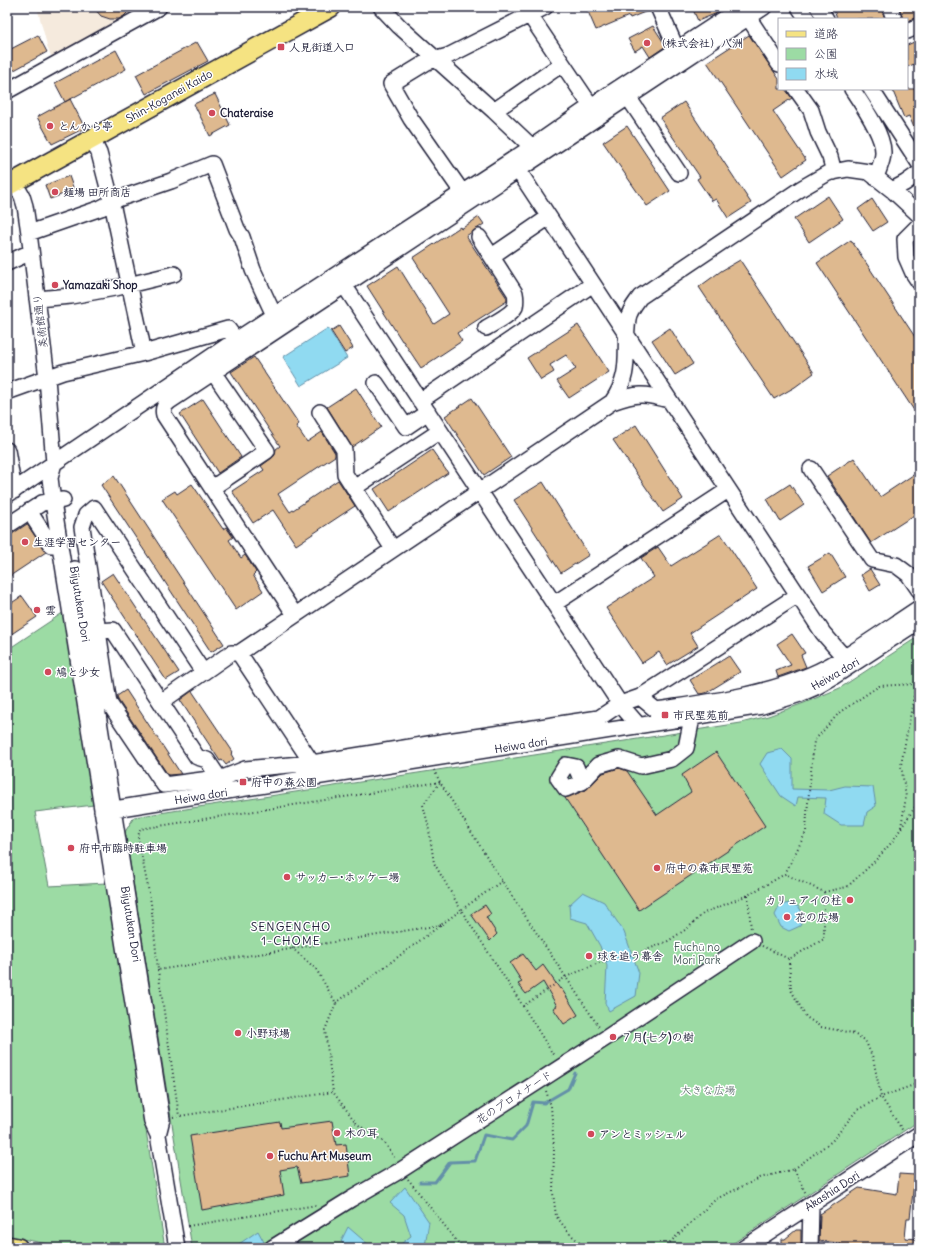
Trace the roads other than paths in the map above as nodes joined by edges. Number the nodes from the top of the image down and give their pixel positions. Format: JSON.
{"nodes":[{"id":1,"x":160,"y":7,"type":"edge"},
{"id":2,"x":331,"y":7,"type":"edge"},
{"id":3,"x":381,"y":7,"type":"edge"},
{"id":4,"x":545,"y":7,"type":"edge"},
{"id":5,"x":658,"y":7,"type":"edge"},
{"id":6,"x":764,"y":7,"type":"edge"},
{"id":7,"x":799,"y":7,"type":"edge"},
{"id":8,"x":818,"y":7,"type":"edge"},
{"id":9,"x":890,"y":7,"type":"edge"},
{"id":10,"x":527,"y":11,"type":"edge"},
{"id":11,"x":745,"y":12,"type":"edge"},
{"id":12,"x":806,"y":18,"type":"edge"},
{"id":13,"x":825,"y":18,"type":"edge"},
{"id":14,"x":894,"y":18,"type":"edge"},
{"id":15,"x":919,"y":26,"type":"edge"},
{"id":16,"x":908,"y":31,"type":"edge"},
{"id":17,"x":677,"y":50,"type":"junction"},
{"id":18,"x":437,"y":59,"type":"junction"},
{"id":19,"x":778,"y":62,"type":"edge"},
{"id":20,"x":562,"y":64,"type":"junction"},
{"id":21,"x":797,"y":90,"type":"edge"},
{"id":22,"x":853,"y":90,"type":"edge"},
{"id":23,"x":872,"y":90,"type":"edge"},
{"id":24,"x":7,"y":91,"type":"edge"},
{"id":25,"x":628,"y":97,"type":"junction"},
{"id":26,"x":591,"y":106,"type":"junction"},
{"id":27,"x":494,"y":111,"type":"junction"},
{"id":28,"x":92,"y":138,"type":"junction"},
{"id":29,"x":532,"y":146,"type":"junction"},
{"id":30,"x":919,"y":163,"type":"edge"},
{"id":31,"x":518,"y":170,"type":"junction"},
{"id":32,"x":834,"y":172,"type":"junction"},
{"id":33,"x":679,"y":173,"type":"dead end"},
{"id":34,"x":919,"y":173,"type":"edge"},
{"id":35,"x":876,"y":178,"type":"junction"},
{"id":36,"x":9,"y":179,"type":"edge"},
{"id":37,"x":892,"y":190,"type":"junction"},
{"id":38,"x":462,"y":192,"type":"junction"},
{"id":39,"x":112,"y":203,"type":"junction"},
{"id":40,"x":919,"y":215,"type":"edge"},
{"id":41,"x":549,"y":217,"type":"junction"},
{"id":42,"x":919,"y":224,"type":"edge"},
{"id":43,"x":29,"y":232,"type":"junction"},
{"id":44,"x":479,"y":237,"type":"dead end"},
{"id":45,"x":31,"y":252,"type":"junction"},
{"id":46,"x":492,"y":256,"type":"junction"},
{"id":47,"x":7,"y":263,"type":"edge"},
{"id":48,"x":174,"y":274,"type":"dead end"},
{"id":49,"x":919,"y":282,"type":"edge"},
{"id":50,"x":593,"y":284,"type":"junction"},
{"id":51,"x":130,"y":285,"type":"junction"},
{"id":52,"x":344,"y":285,"type":"junction"},
{"id":53,"x":37,"y":299,"type":"junction"},
{"id":54,"x":274,"y":315,"type":"junction"},
{"id":55,"x":627,"y":336,"type":"junction"},
{"id":56,"x":236,"y":340,"type":"junction"},
{"id":57,"x":499,"y":348,"type":"junction"},
{"id":58,"x":144,"y":353,"type":"junction"},
{"id":59,"x":213,"y":372,"type":"junction"},
{"id":60,"x":47,"y":378,"type":"junction"},
{"id":61,"x":376,"y":384,"type":"dead end"},
{"id":62,"x":7,"y":392,"type":"edge"},
{"id":63,"x":669,"y":400,"type":"junction"},
{"id":64,"x":612,"y":402,"type":"junction"},
{"id":65,"x":424,"y":407,"type":"junction"},
{"id":66,"x":320,"y":412,"type":"dead end"},
{"id":67,"x":440,"y":431,"type":"junction"},
{"id":68,"x":7,"y":450,"type":"edge"},
{"id":69,"x":54,"y":463,"type":"junction"},
{"id":70,"x":811,"y":468,"type":"dead end"},
{"id":71,"x":212,"y":488,"type":"junction"},
{"id":72,"x":354,"y":488,"type":"junction"},
{"id":73,"x":728,"y":490,"type":"junction"},
{"id":74,"x":480,"y":491,"type":"junction"},
{"id":75,"x":10,"y":493,"type":"edge"},
{"id":76,"x":59,"y":501,"type":"junction"},
{"id":77,"x":29,"y":511,"type":"junction"},
{"id":78,"x":7,"y":526,"type":"edge"},
{"id":79,"x":60,"y":544,"type":"junction"},
{"id":80,"x":393,"y":549,"type":"junction"},
{"id":81,"x":919,"y":590,"type":"edge"},
{"id":82,"x":798,"y":595,"type":"junction"},
{"id":83,"x":554,"y":604,"type":"junction"},
{"id":84,"x":919,"y":608,"type":"edge"},
{"id":85,"x":295,"y":615,"type":"junction"},
{"id":86,"x":919,"y":621,"type":"edge"},
{"id":87,"x":88,"y":624,"type":"junction"},
{"id":88,"x":238,"y":653,"type":"junction"},
{"id":89,"x":844,"y":657,"type":"junction"},
{"id":90,"x":85,"y":668,"type":"junction"},
{"id":91,"x":203,"y":672,"type":"junction"},
{"id":92,"x":640,"y":697,"type":"junction"},
{"id":93,"x":160,"y":702,"type":"junction"},
{"id":94,"x":620,"y":704,"type":"junction"},
{"id":95,"x":692,"y":718,"type":"junction"},
{"id":96,"x":124,"y":725,"type":"junction"},
{"id":97,"x":639,"y":726,"type":"junction"},
{"id":98,"x":101,"y":735,"type":"junction"},
{"id":99,"x":312,"y":763,"type":"junction"},
{"id":100,"x":582,"y":782,"type":"dead end"},
{"id":101,"x":220,"y":785,"type":"junction"},
{"id":102,"x":108,"y":810,"type":"junction"},
{"id":103,"x":752,"y":941,"type":"road end"},
{"id":104,"x":158,"y":1135,"type":"junction"},
{"id":105,"x":914,"y":1137,"type":"edge"},
{"id":106,"x":811,"y":1204,"type":"junction"},
{"id":107,"x":177,"y":1248,"type":"edge"},
{"id":108,"x":272,"y":1248,"type":"edge"},
{"id":109,"x":744,"y":1248,"type":"edge"},
{"id":110,"x":815,"y":1248,"type":"edge"}],
"edges":[{"from":1,"to":24,"type":"street"},
{"from":2,"to":28,"type":"main road","name":"Shin-Koganei Kaido"},
{"from":3,"to":18,"type":"street"},
{"from":4,"to":10,"type":"street"},
{"from":5,"to":17,"type":"street"},
{"from":6,"to":11,"type":"street"},
{"from":7,"to":12,"type":"street"},
{"from":8,"to":13,"type":"street"},
{"from":9,"to":14,"type":"street"},
{"from":10,"to":18,"type":"street"},
{"from":10,"to":20,"type":"street"},
{"from":11,"to":17,"type":"street"},
{"from":11,"to":19,"type":"street"},
{"from":11,"to":25,"type":"street"},
{"from":15,"to":16,"type":"street"},
{"from":17,"to":26,"type":"street"},
{"from":18,"to":27,"type":"street"},
{"from":18,"to":38,"type":"street"},
{"from":20,"to":26,"type":"street"},
{"from":20,"to":27,"type":"street"},
{"from":21,"to":32,"type":"street"},
{"from":22,"to":35,"type":"street"},
{"from":23,"to":30,"type":"street"},
{"from":25,"to":31,"type":"street"},
{"from":25,"to":33,"type":"street"},
{"from":26,"to":29,"type":"street"},
{"from":27,"to":29,"type":"street"},
{"from":28,"to":36,"type":"main road","name":"Shin-Koganei Kaido"},
{"from":28,"to":39,"type":"street"},
{"from":29,"to":38,"type":"street"},
{"from":31,"to":41,"type":"street"},
{"from":31,"to":52,"type":"street"},
{"from":32,"to":35,"type":"street"},
{"from":32,"to":55,"type":"street"},
{"from":34,"to":37,"type":"street"},
{"from":35,"to":37,"type":"street"},
{"from":36,"to":43,"type":"street","name":"美術館通り"},
{"from":37,"to":40,"type":"street"},
{"from":38,"to":54,"type":"street"},
{"from":39,"to":43,"type":"street"},
{"from":39,"to":51,"type":"street"},
{"from":39,"to":54,"type":"street"},
{"from":41,"to":46,"type":"street"},
{"from":41,"to":50,"type":"street"},
{"from":42,"to":49,"type":"street"},
{"from":43,"to":45,"type":"street","name":"美術館通り"},
{"from":44,"to":46,"type":"street"},
{"from":45,"to":47,"type":"street"},
{"from":45,"to":53,"type":"street","name":"美術館通り"},
{"from":46,"to":57,"type":"street"},
{"from":48,"to":51,"type":"street"},
{"from":50,"to":55,"type":"street"},
{"from":50,"to":57,"type":"street"},
{"from":51,"to":53,"type":"street"},
{"from":51,"to":58,"type":"street"},
{"from":52,"to":59,"type":"street"},
{"from":52,"to":65,"type":"street"},
{"from":53,"to":60,"type":"street","name":"美術館通り"},
{"from":54,"to":56,"type":"street"},
{"from":55,"to":63,"type":"street"},
{"from":55,"to":64,"type":"street"},
{"from":56,"to":58,"type":"street"},
{"from":56,"to":69,"type":"street"},
{"from":57,"to":65,"type":"street"},
{"from":58,"to":60,"type":"street"},
{"from":59,"to":71,"type":"street"},
{"from":59,"to":71,"type":"street"},
{"from":60,"to":62,"type":"street"},
{"from":60,"to":69,"type":"street","name":"美術館通り"},
{"from":61,"to":65,"type":"street"},
{"from":63,"to":64,"type":"street"},
{"from":63,"to":73,"type":"street"},
{"from":64,"to":74,"type":"street"},
{"from":65,"to":67,"type":"street"},
{"from":66,"to":72,"type":"street"},
{"from":67,"to":72,"type":"street"},
{"from":67,"to":74,"type":"street"},
{"from":68,"to":75,"type":"street"},
{"from":69,"to":75,"type":"street"},
{"from":69,"to":76,"type":"street","name":"Bijyutukan Dori"},
{"from":70,"to":81,"type":"street"},
{"from":71,"to":85,"type":"street"},
{"from":72,"to":80,"type":"street"},
{"from":73,"to":82,"type":"street"},
{"from":73,"to":83,"type":"street"},
{"from":74,"to":80,"type":"street"},
{"from":74,"to":83,"type":"street"},
{"from":76,"to":77,"type":"street"},
{"from":76,"to":79,"type":"street","name":"Bijyutukan Dori"},
{"from":76,"to":87,"type":"street","name":"Bijyutukan Dori"},
{"from":77,"to":78,"type":"street"},
{"from":77,"to":79,"type":"street"},
{"from":79,"to":87,"type":"street","name":"Bijyutukan Dori"},
{"from":80,"to":85,"type":"street"},
{"from":82,"to":89,"type":"street"},
{"from":82,"to":92,"type":"street"},
{"from":83,"to":94,"type":"street"},
{"from":84,"to":89,"type":"street"},
{"from":85,"to":88,"type":"street"},
{"from":86,"to":95,"type":"street","name":"Heiwa dori"},
{"from":87,"to":90,"type":"street","name":"Bijyutukan Dori"},
{"from":87,"to":91,"type":"street"},
{"from":87,"to":93,"type":"street"},
{"from":87,"to":96,"type":"street"},
{"from":88,"to":91,"type":"street"},
{"from":88,"to":99,"type":"street"},
{"from":89,"to":92,"type":"street"},
{"from":90,"to":98,"type":"street","name":"Bijyutukan Dori"},
{"from":90,"to":102,"type":"street","name":"Bijyutukan Dori"},
{"from":91,"to":93,"type":"street"},
{"from":92,"to":94,"type":"street"},
{"from":93,"to":101,"type":"street"},
{"from":94,"to":97,"type":"street"},
{"from":94,"to":99,"type":"street"},
{"from":95,"to":97,"type":"street","name":"Heiwa dori"},
{"from":95,"to":100,"type":"street"},
{"from":96,"to":98,"type":"street"},
{"from":96,"to":101,"type":"street"},
{"from":97,"to":101,"type":"street","name":"Heiwa dori"},
{"from":98,"to":102,"type":"street","name":"Bijyutukan Dori"},
{"from":99,"to":101,"type":"street"},
{"from":101,"to":102,"type":"street","name":"Heiwa dori"},
{"from":102,"to":104,"type":"street","name":"Bijyutukan Dori"},
{"from":102,"to":104,"type":"street","name":"Bijyutukan Dori"},
{"from":103,"to":108,"type":"street","name":"花のプロメナード"},
{"from":104,"to":107,"type":"street","name":"Bijyutukan Dori"},
{"from":105,"to":106,"type":"street","name":"Akashia Dori"},
{"from":106,"to":109,"type":"street","name":"Akashia Dori"},
{"from":106,"to":110,"type":"street"}]}
